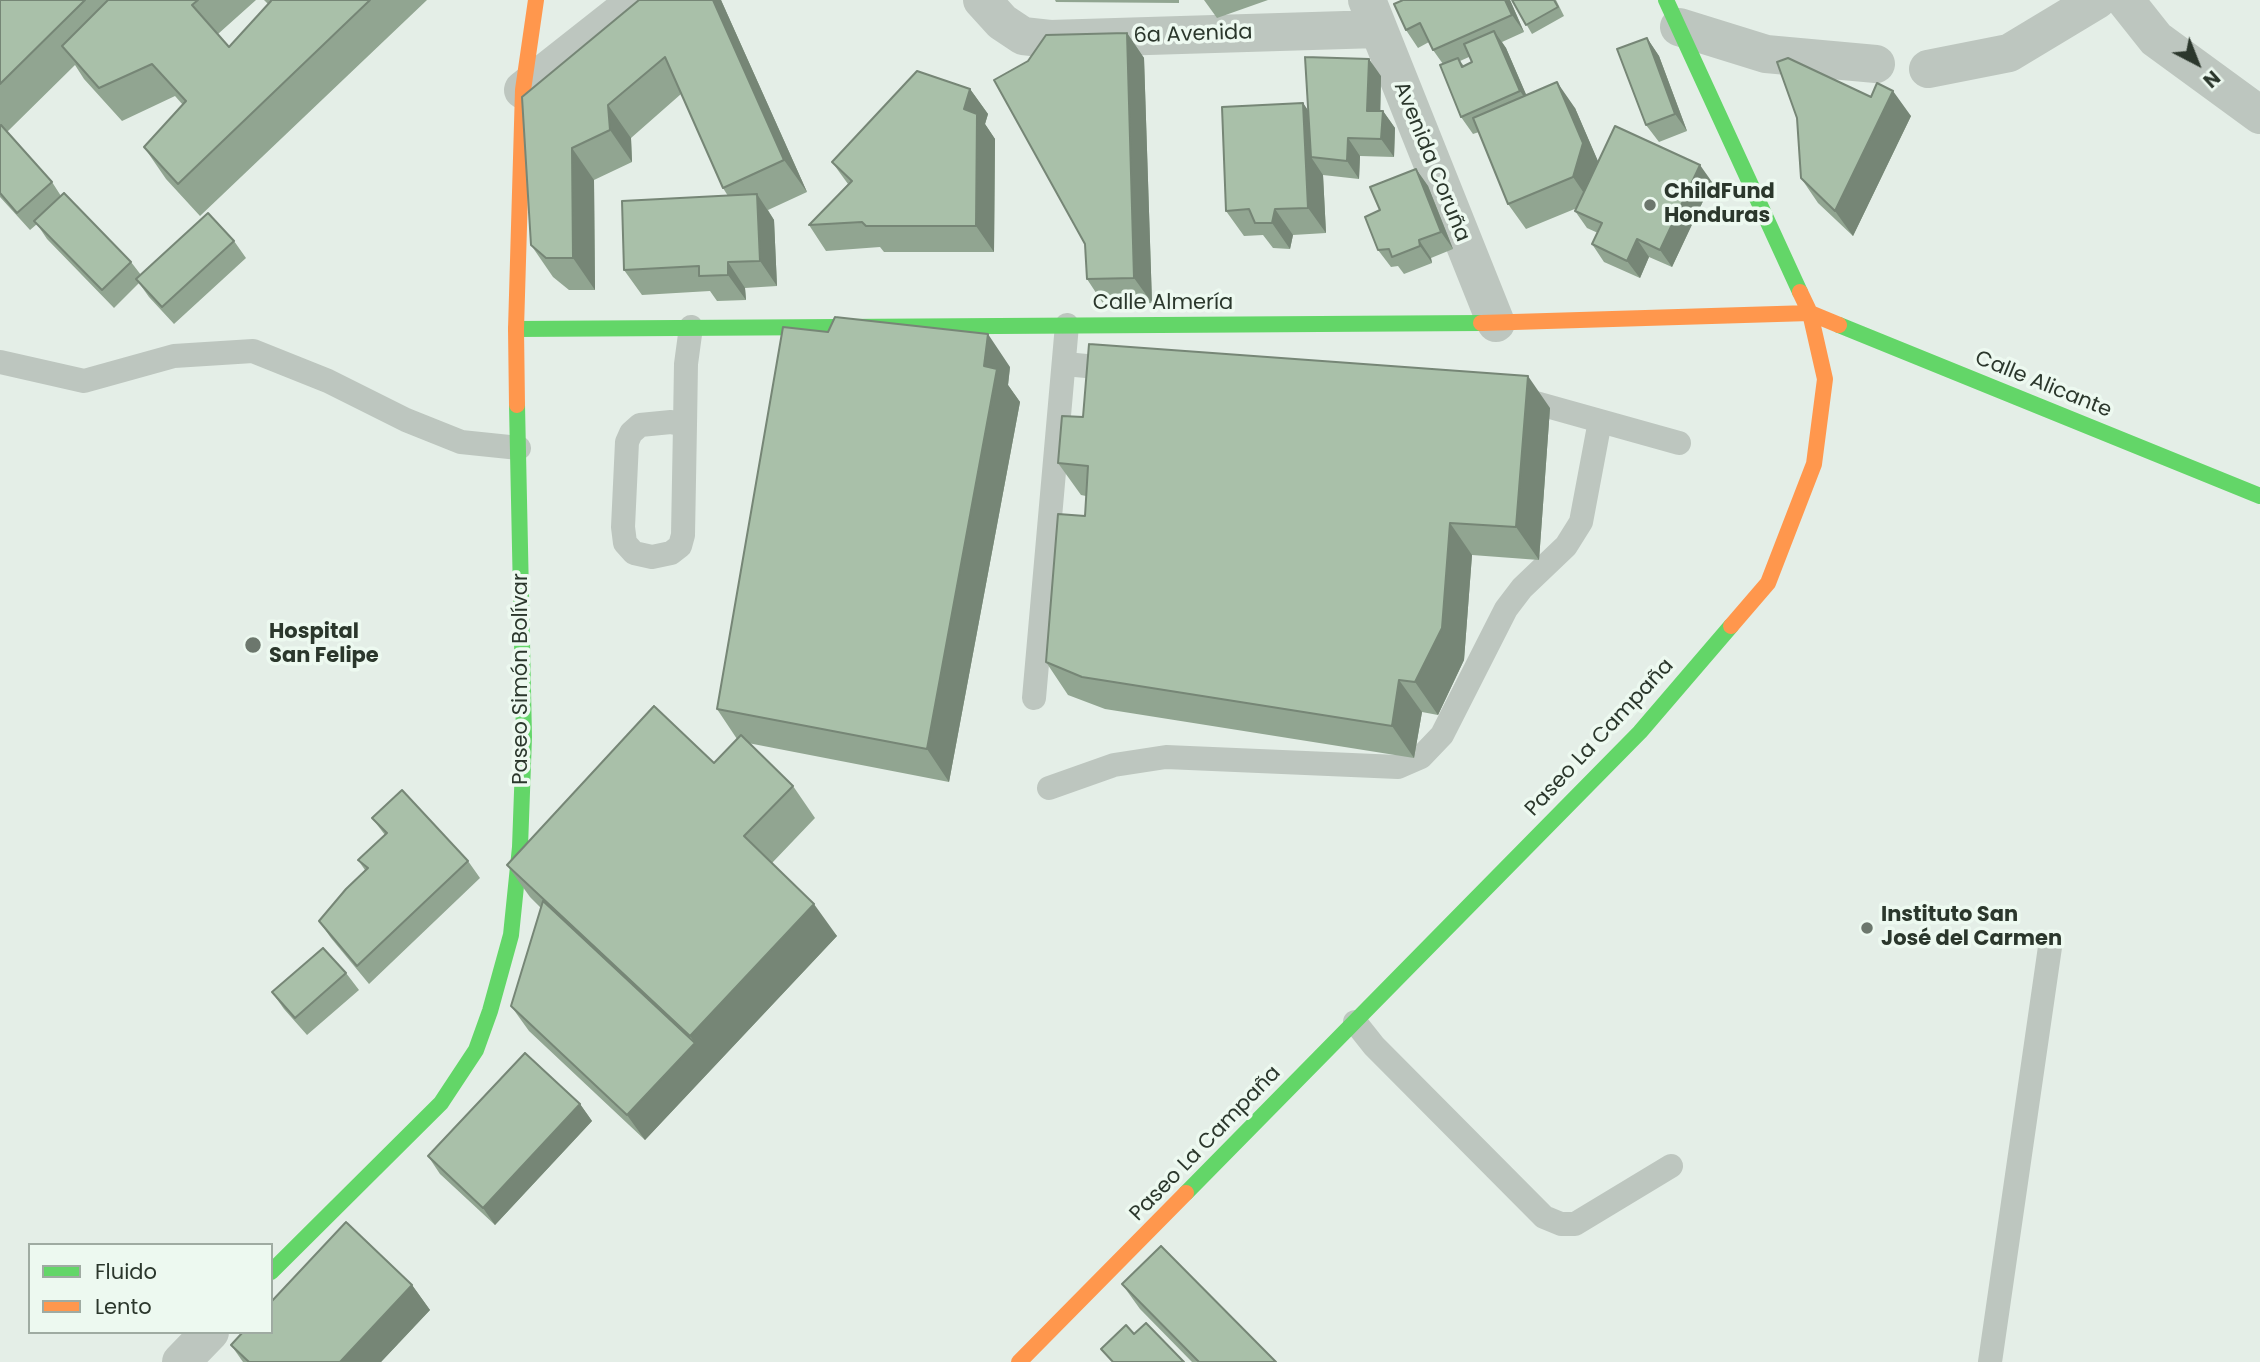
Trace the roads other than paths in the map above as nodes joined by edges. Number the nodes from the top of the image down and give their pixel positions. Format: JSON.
{"nodes":[{"id":1,"x":536,"y":0,"type":"edge"},
{"id":2,"x":636,"y":0,"type":"edge"},
{"id":3,"x":982,"y":0,"type":"edge"},
{"id":4,"x":2097,"y":0,"type":"edge"},
{"id":5,"x":2125,"y":0,"type":"edge"},
{"id":6,"x":1673,"y":13,"type":"edge"},
{"id":7,"x":1372,"y":14,"type":"edge"},
{"id":8,"x":1876,"y":64,"type":"dead end"},
{"id":9,"x":1928,"y":69,"type":"dead end"},
{"id":10,"x":523,"y":90,"type":"junction"},
{"id":11,"x":2260,"y":115,"type":"edge"},
{"id":12,"x":1810,"y":313,"type":"junction"},
{"id":13,"x":1496,"y":323,"type":"junction"},
{"id":14,"x":1067,"y":325,"type":"junction"},
{"id":15,"x":691,"y":327,"type":"junction"},
{"id":16,"x":516,"y":329,"type":"junction"},
{"id":17,"x":0,"y":363,"type":"edge"},
{"id":18,"x":1065,"y":364,"type":"junction"},
{"id":19,"x":1146,"y":371,"type":"edge"},
{"id":20,"x":1497,"y":397,"type":"edge"},
{"id":21,"x":1600,"y":421,"type":"junction"},
{"id":22,"x":685,"y":425,"type":"junction"},
{"id":23,"x":1679,"y":443,"type":"dead end"},
{"id":24,"x":519,"y":448,"type":"junction"},
{"id":25,"x":2260,"y":496,"type":"edge"},
{"id":26,"x":1034,"y":698,"type":"dead end"},
{"id":27,"x":1049,"y":788,"type":"dead end"},
{"id":28,"x":2050,"y":947,"type":"dead end"},
{"id":29,"x":1354,"y":1022,"type":"junction"},
{"id":30,"x":1671,"y":1166,"type":"dead end"},
{"id":31,"x":273,"y":1270,"type":"edge"},
{"id":32,"x":208,"y":1334,"type":"edge"},
{"id":33,"x":181,"y":1362,"type":"edge"},
{"id":34,"x":1019,"y":1362,"type":"edge"},
{"id":35,"x":1990,"y":1362,"type":"edge"}],
"edges":[{"from":1,"to":10,"type":"street","name":"Paseo Simón Bolívar"},
{"from":2,"to":10,"type":"street"},
{"from":3,"to":7,"type":"street","name":"6a Avenida"},
{"from":4,"to":9,"type":"street"},
{"from":5,"to":11,"type":"street"},
{"from":6,"to":8,"type":"street"},
{"from":6,"to":12,"type":"street","name":"Paseo La Campaña"},
{"from":7,"to":13,"type":"street","name":"Avenida Coruña"},
{"from":10,"to":16,"type":"street","name":"Paseo Simón Bolívar"},
{"from":12,"to":13,"type":"street","name":"Calle Almería"},
{"from":12,"to":25,"type":"street","name":"Calle Alicante"},
{"from":12,"to":29,"type":"street","name":"Paseo La Campaña"},
{"from":13,"to":14,"type":"street","name":"Calle Almería"},
{"from":14,"to":15,"type":"street","name":"Calle Almería"},
{"from":14,"to":18,"type":"lane"},
{"from":15,"to":16,"type":"street","name":"Calle Almería"},
{"from":15,"to":22,"type":"lane"},
{"from":16,"to":24,"type":"street","name":"Paseo Simón Bolívar"},
{"from":17,"to":24,"type":"lane"},
{"from":18,"to":19,"type":"lane"},
{"from":18,"to":26,"type":"lane"},
{"from":20,"to":21,"type":"lane"},
{"from":21,"to":23,"type":"lane"},
{"from":21,"to":27,"type":"lane"},
{"from":22,"to":22,"type":"lane"},
{"from":24,"to":31,"type":"street","name":"Paseo Simón Bolívar"},
{"from":28,"to":35,"type":"lane"},
{"from":29,"to":30,"type":"lane"},
{"from":29,"to":34,"type":"street","name":"Paseo La Campaña"},
{"from":32,"to":33,"type":"street"}]}
